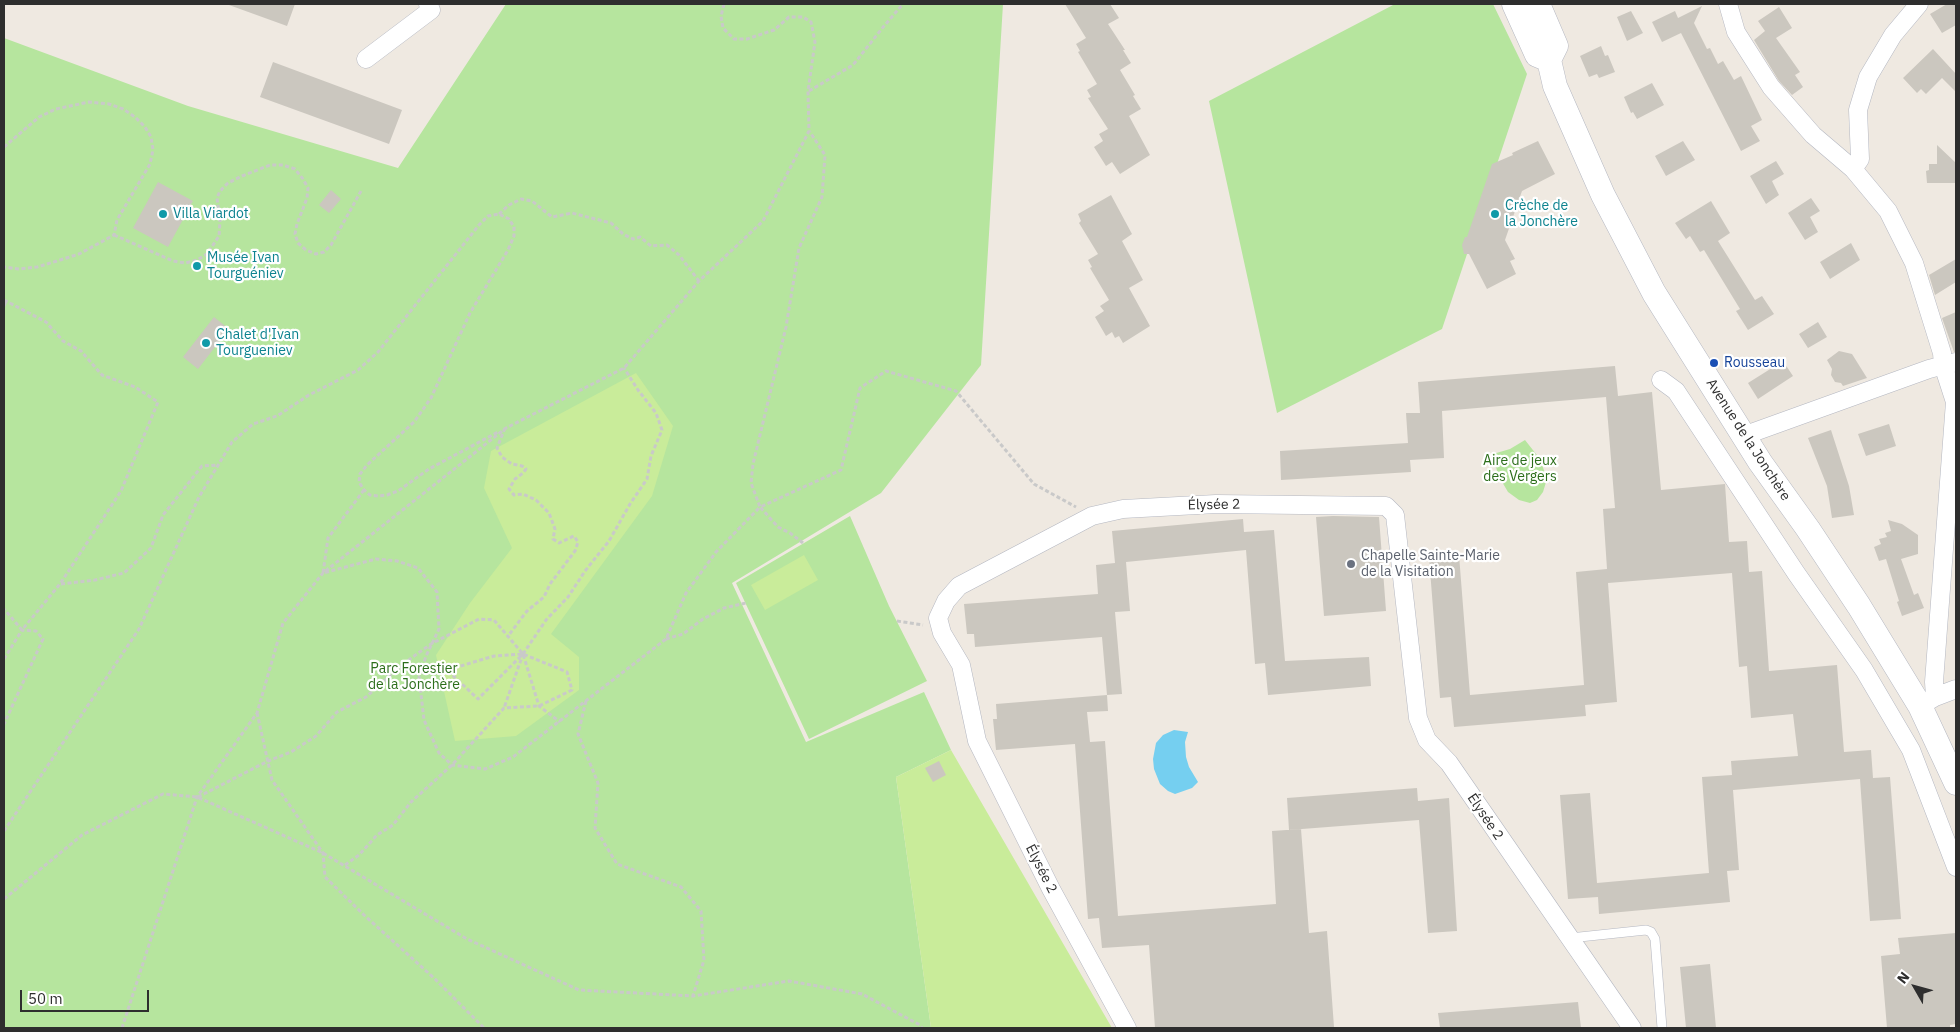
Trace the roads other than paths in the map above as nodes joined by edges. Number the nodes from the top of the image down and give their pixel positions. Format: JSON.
{"nodes":[{"id":1,"x":428,"y":4,"type":"edge"},
{"id":2,"x":1514,"y":4,"type":"edge"},
{"id":3,"x":1538,"y":4,"type":"edge"},
{"id":4,"x":1728,"y":4,"type":"edge"},
{"id":5,"x":1919,"y":4,"type":"edge"},
{"id":6,"x":366,"y":59,"type":"dead end"},
{"id":7,"x":1549,"y":60,"type":"junction"},
{"id":8,"x":1853,"y":169,"type":"junction"},
{"id":9,"x":1950,"y":364,"type":"edge"},
{"id":10,"x":1661,"y":380,"type":"dead end"},
{"id":11,"x":1955,"y":403,"type":"edge"},
{"id":12,"x":1743,"y":436,"type":"junction"},
{"id":13,"x":1956,"y":689,"type":"edge"},
{"id":14,"x":1928,"y":702,"type":"junction"},
{"id":15,"x":1956,"y":783,"type":"edge"},
{"id":16,"x":1956,"y":867,"type":"edge"},
{"id":17,"x":1569,"y":938,"type":"junction"},
{"id":18,"x":1127,"y":1028,"type":"edge"},
{"id":19,"x":1632,"y":1028,"type":"edge"},
{"id":20,"x":1662,"y":1028,"type":"edge"}],
"edges":[{"from":1,"to":6,"type":"street"},
{"from":2,"to":7,"type":"street"},
{"from":3,"to":7,"type":"street","name":"Avenue de la Jonchère"},
{"from":4,"to":8,"type":"street"},
{"from":5,"to":8,"type":"street"},
{"from":7,"to":12,"type":"street","name":"Avenue de la Jonchère"},
{"from":8,"to":9,"type":"street"},
{"from":9,"to":11,"type":"street"},
{"from":9,"to":12,"type":"street"},
{"from":10,"to":16,"type":"street"},
{"from":11,"to":14,"type":"street"},
{"from":12,"to":14,"type":"street","name":"Avenue de la Jonchère"},
{"from":13,"to":14,"type":"street"},
{"from":14,"to":15,"type":"street","name":"Avenue de la Jonchère"},
{"from":17,"to":18,"type":"street","name":"Élysée 2"},
{"from":17,"to":19,"type":"street","name":"Élysée 2"},
{"from":17,"to":20,"type":"lane"}]}
